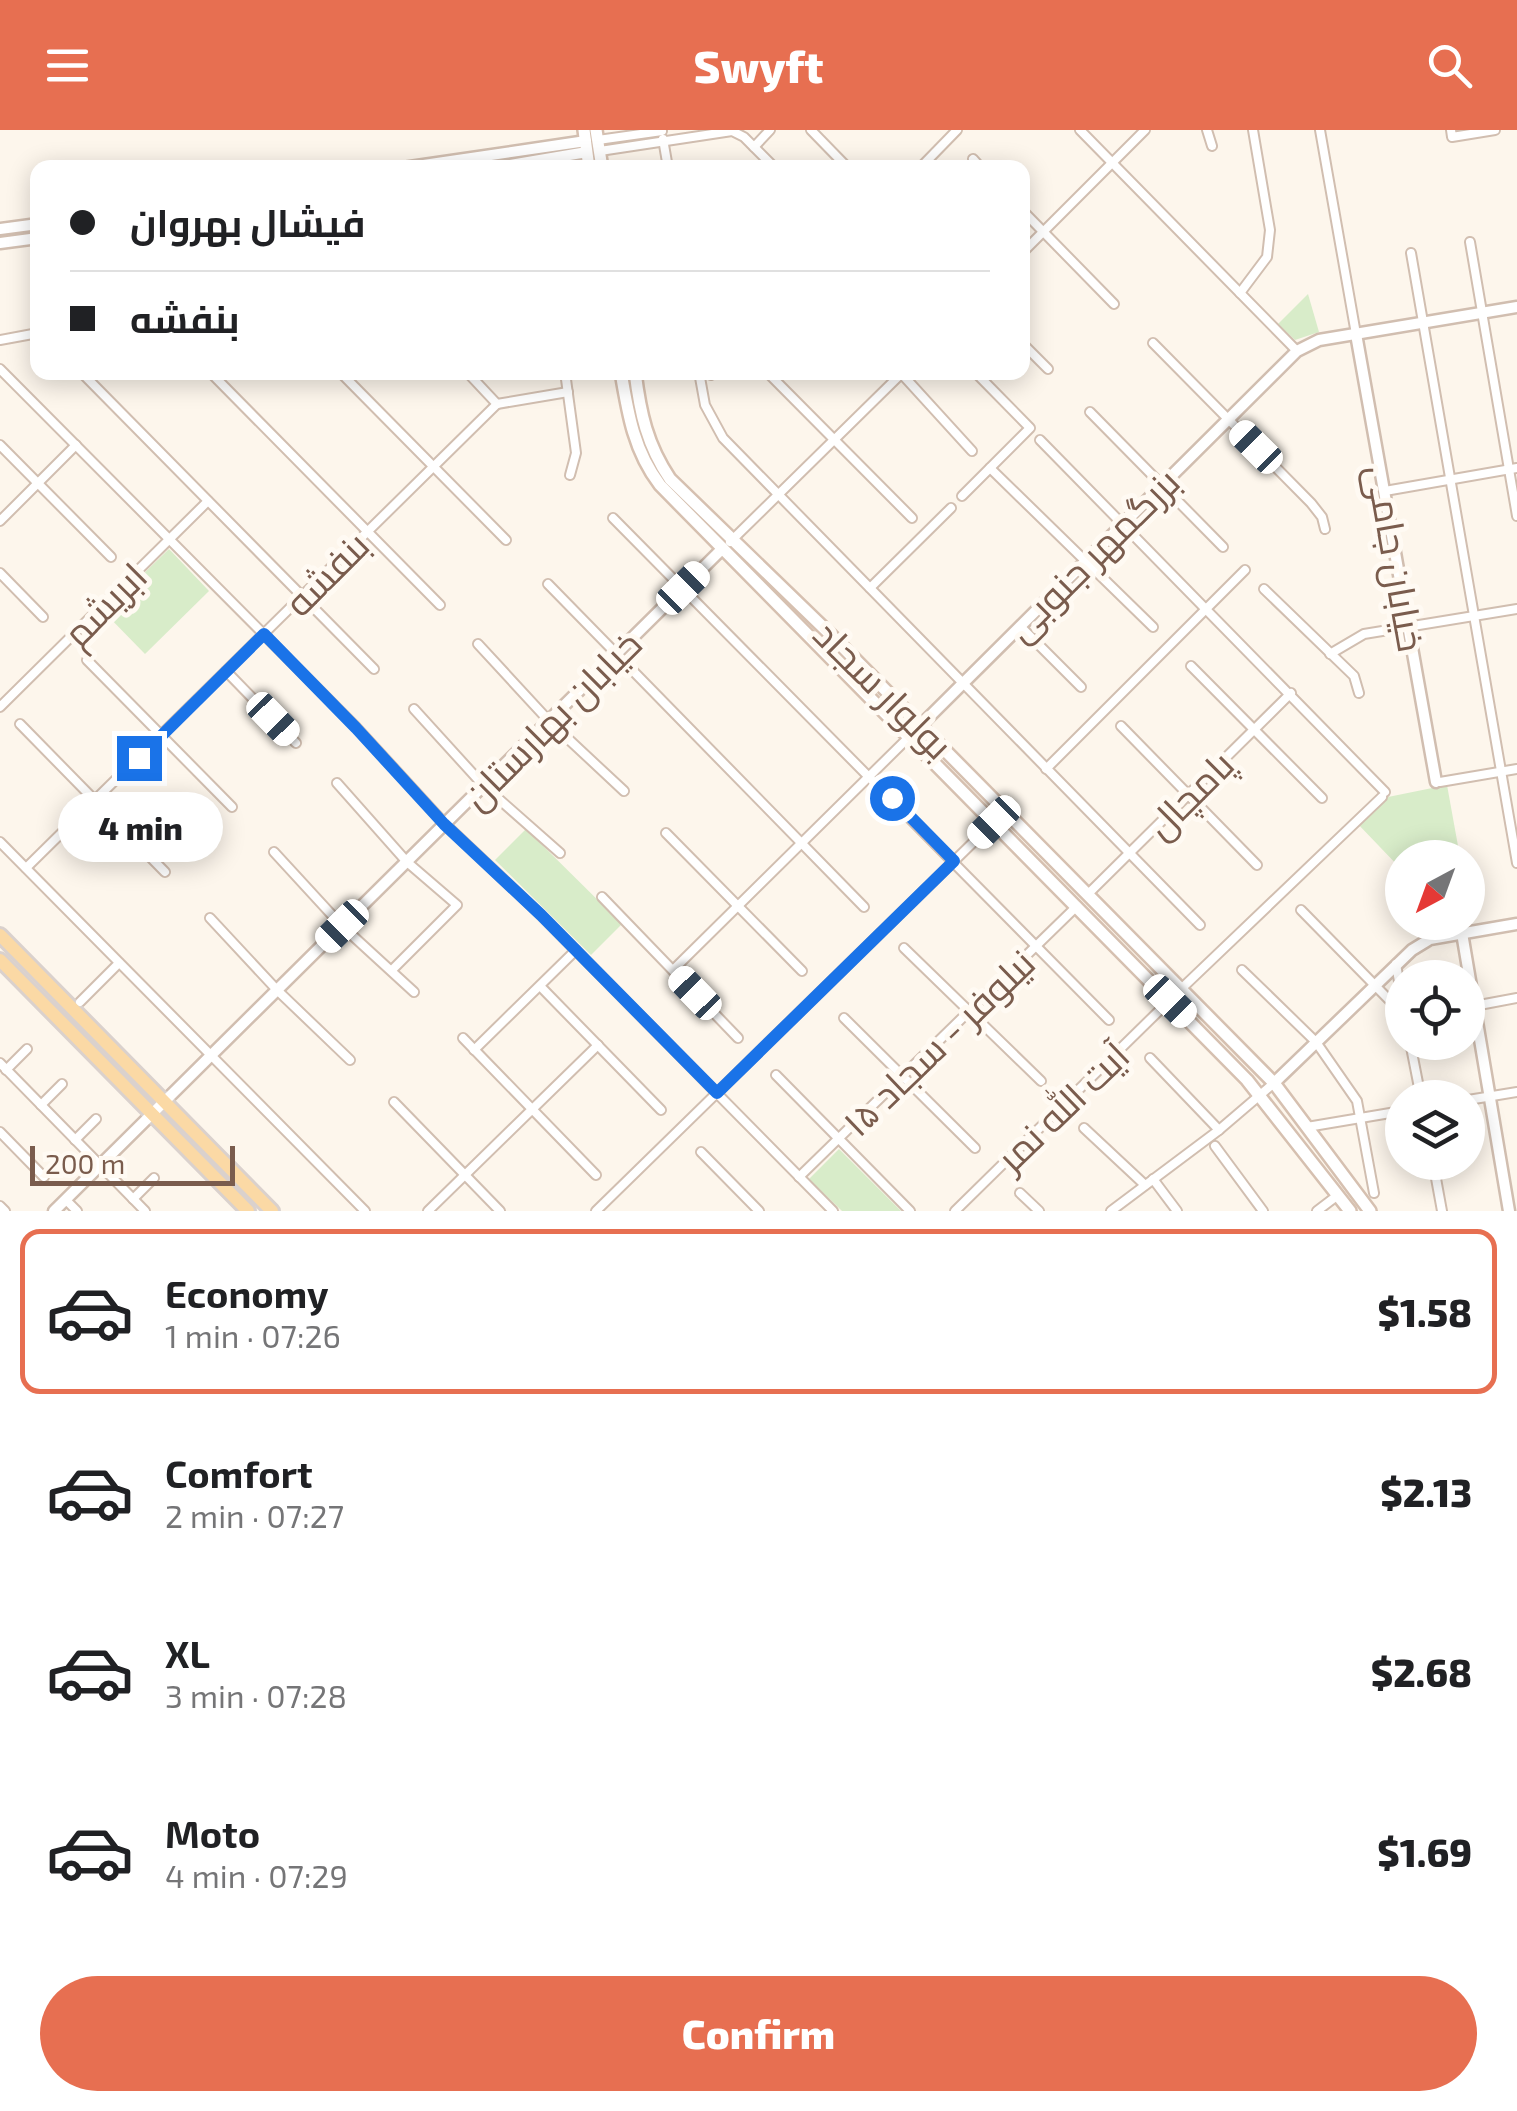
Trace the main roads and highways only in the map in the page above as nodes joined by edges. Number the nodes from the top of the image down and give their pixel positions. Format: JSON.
{"nodes":[{"id":1,"x":623,"y":380,"type":"edge"},
{"id":2,"x":636,"y":380,"type":"edge"},
{"id":3,"x":728,"y":544,"type":"junction"},
{"id":4,"x":0,"y":935,"type":"edge"},
{"id":5,"x":0,"y":960,"type":"edge"},
{"id":6,"x":248,"y":1211,"type":"edge"},
{"id":7,"x":272,"y":1211,"type":"edge"},
{"id":8,"x":1350,"y":1211,"type":"edge"},
{"id":9,"x":1370,"y":1211,"type":"edge"}],
"edges":[{"from":1,"to":3,"type":"main road","name":"بولوار سجاد"},
{"from":2,"to":3,"type":"main road","name":"بولوار سجاد"},
{"from":3,"to":8,"type":"main road","name":"بولوار سجاد"},
{"from":3,"to":9,"type":"main road","name":"بولوار سجاد"},
{"from":4,"to":7,"type":"main road"},
{"from":5,"to":6,"type":"main road"}]}
